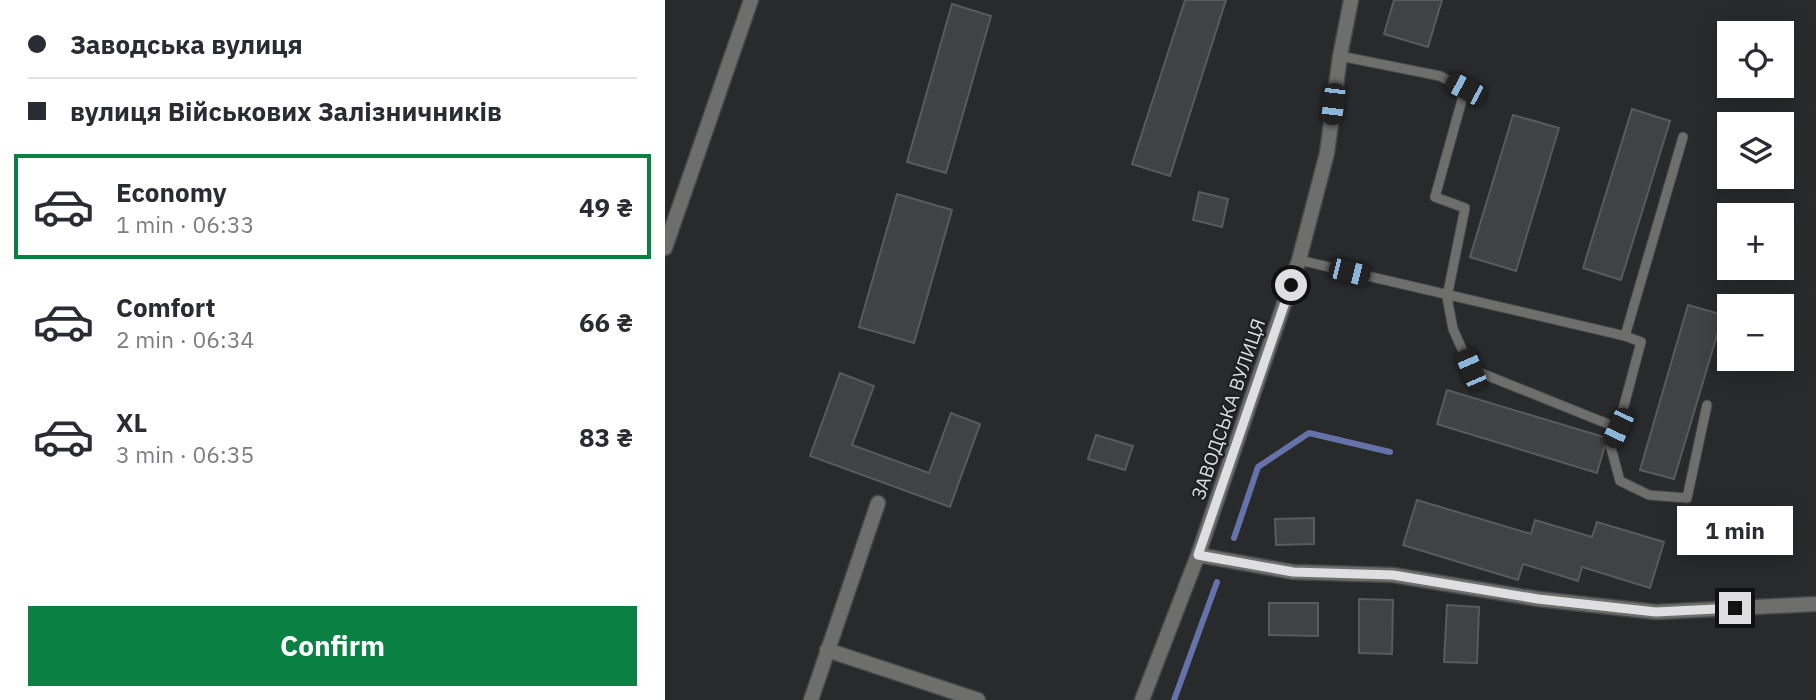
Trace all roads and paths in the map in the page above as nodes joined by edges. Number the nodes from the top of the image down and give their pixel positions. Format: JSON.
{"nodes":[{"id":1,"x":751,"y":0,"type":"edge"},
{"id":2,"x":1351,"y":0,"type":"edge"},
{"id":3,"x":1340,"y":56,"type":"junction"},
{"id":4,"x":1683,"y":137,"type":"dead end"},
{"id":5,"x":665,"y":248,"type":"edge"},
{"id":6,"x":1299,"y":260,"type":"junction"},
{"id":7,"x":1447,"y":297,"type":"junction"},
{"id":8,"x":1625,"y":336,"type":"junction"},
{"id":9,"x":1707,"y":405,"type":"dead end"},
{"id":10,"x":1618,"y":428,"type":"junction"},
{"id":11,"x":878,"y":503,"type":"dead end"},
{"id":12,"x":1198,"y":555,"type":"junction"},
{"id":13,"x":1816,"y":604,"type":"edge"},
{"id":14,"x":827,"y":650,"type":"junction"},
{"id":15,"x":811,"y":700,"type":"edge"},
{"id":16,"x":978,"y":700,"type":"edge"},
{"id":17,"x":1142,"y":700,"type":"edge"}],
"edges":[{"from":1,"to":5,"type":"street"},
{"from":2,"to":3,"type":"street","name":"ЗАВОДСЬКА ВУЛИЦЯ"},
{"from":3,"to":6,"type":"street","name":"ЗАВОДСЬКА ВУЛИЦЯ"},
{"from":3,"to":7,"type":"lane"},
{"from":4,"to":8,"type":"lane"},
{"from":6,"to":7,"type":"lane"},
{"from":6,"to":12,"type":"street","name":"ЗАВОДСЬКА ВУЛИЦЯ"},
{"from":7,"to":8,"type":"lane"},
{"from":7,"to":10,"type":"lane"},
{"from":8,"to":10,"type":"lane"},
{"from":9,"to":10,"type":"lane"},
{"from":11,"to":14,"type":"street"},
{"from":12,"to":13,"type":"street"},
{"from":12,"to":17,"type":"street","name":"ЗАВОДСЬКА ВУЛИЦЯ"},
{"from":14,"to":15,"type":"street"},
{"from":14,"to":16,"type":"street"}]}
